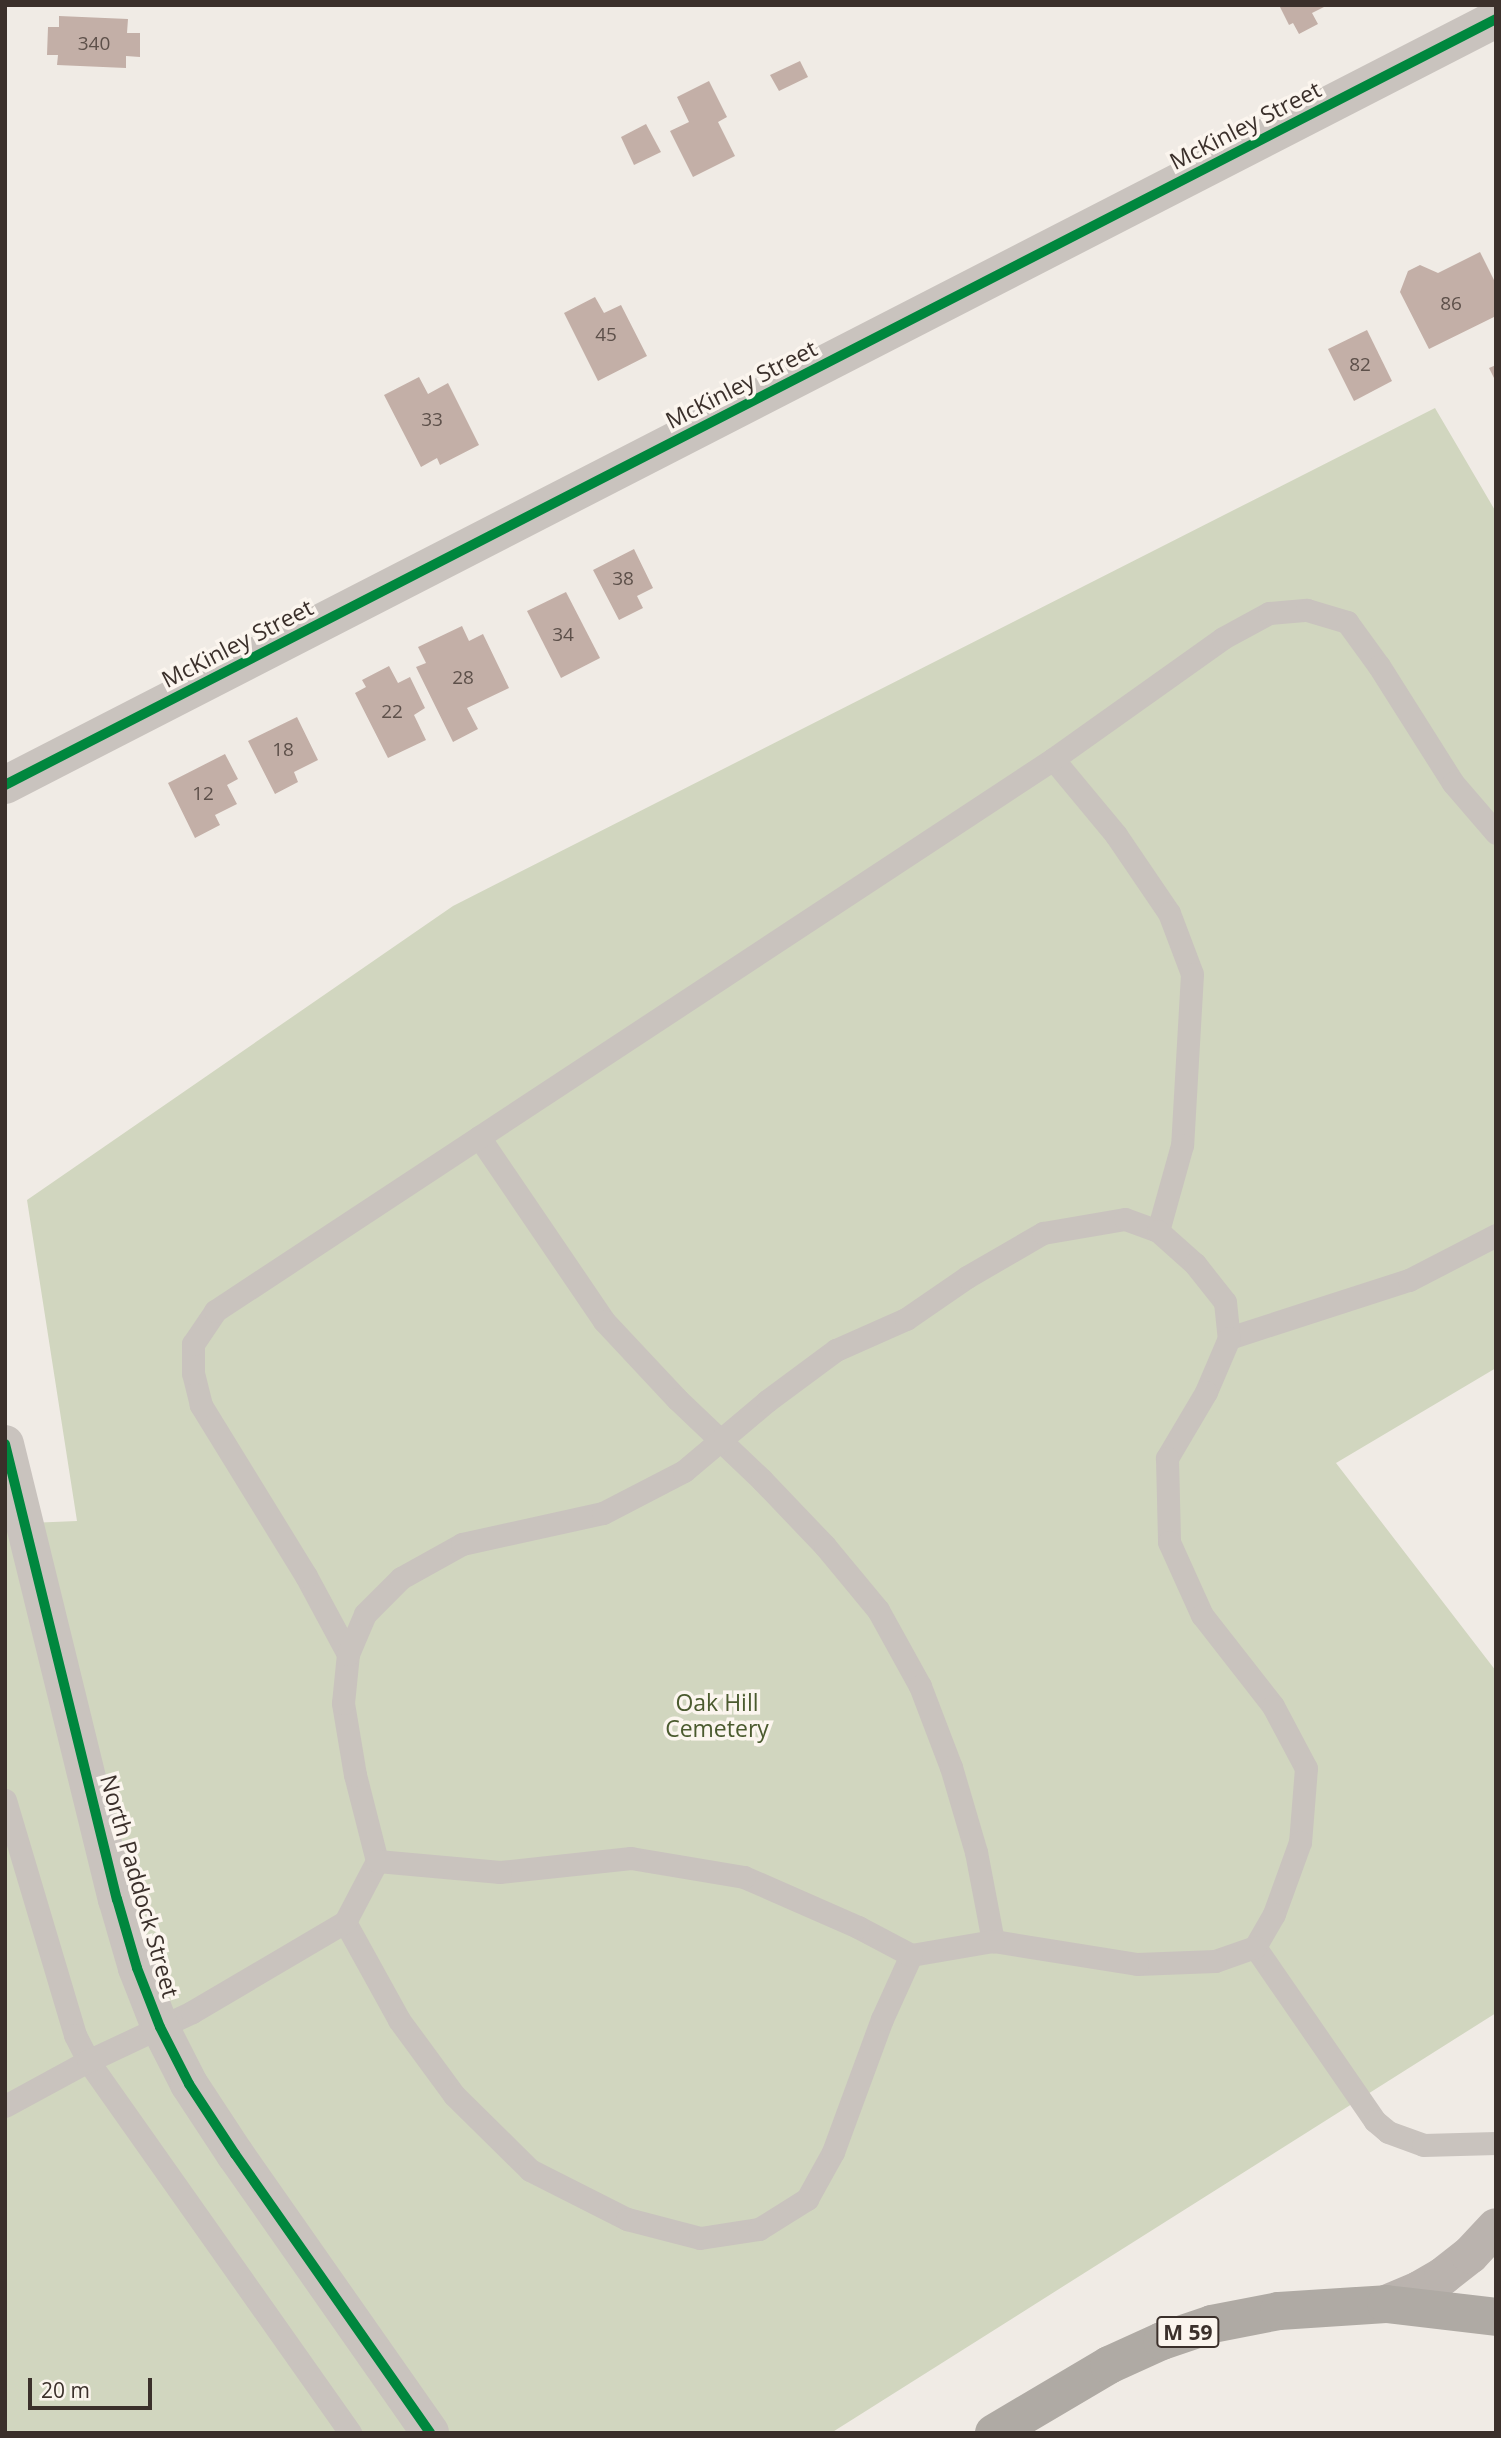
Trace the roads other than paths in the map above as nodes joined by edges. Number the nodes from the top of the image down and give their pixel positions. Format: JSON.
{"nodes":[{"id":1,"x":1496,"y":19,"type":"edge"},
{"id":2,"x":1053,"y":759,"type":"junction"},
{"id":3,"x":5,"y":785,"type":"edge"},
{"id":4,"x":1496,"y":833,"type":"edge"},
{"id":5,"x":479,"y":1137,"type":"junction"},
{"id":6,"x":1158,"y":1231,"type":"junction"},
{"id":7,"x":1496,"y":1235,"type":"edge"},
{"id":8,"x":1229,"y":1338,"type":"junction"},
{"id":9,"x":720,"y":1440,"type":"junction"},
{"id":10,"x":5,"y":1444,"type":"edge"},
{"id":11,"x":348,"y":1654,"type":"junction"},
{"id":12,"x":7,"y":1813,"type":"edge"},
{"id":13,"x":377,"y":1861,"type":"junction"},
{"id":14,"x":345,"y":1922,"type":"junction"},
{"id":15,"x":993,"y":1941,"type":"junction"},
{"id":16,"x":1255,"y":1947,"type":"junction"},
{"id":17,"x":911,"y":1955,"type":"junction"},
{"id":18,"x":160,"y":2027,"type":"junction"},
{"id":19,"x":88,"y":2060,"type":"junction"},
{"id":20,"x":5,"y":2106,"type":"edge"},
{"id":21,"x":1496,"y":2143,"type":"edge"},
{"id":22,"x":1496,"y":2227,"type":"edge"},
{"id":23,"x":1386,"y":2304,"type":"junction"},
{"id":24,"x":1496,"y":2317,"type":"edge"},
{"id":25,"x":350,"y":2433,"type":"edge"},
{"id":26,"x":430,"y":2433,"type":"edge"},
{"id":27,"x":995,"y":2433,"type":"edge"}],
"edges":[{"from":1,"to":3,"type":"street","name":"McKinley Street"},
{"from":2,"to":4,"type":"lane"},
{"from":2,"to":5,"type":"lane"},
{"from":2,"to":6,"type":"lane"},
{"from":5,"to":9,"type":"lane"},
{"from":5,"to":11,"type":"lane"},
{"from":6,"to":8,"type":"lane"},
{"from":6,"to":9,"type":"lane"},
{"from":7,"to":8,"type":"lane"},
{"from":8,"to":16,"type":"lane"},
{"from":9,"to":11,"type":"lane"},
{"from":9,"to":15,"type":"lane"},
{"from":10,"to":18,"type":"street","name":"North Paddock Street"},
{"from":11,"to":13,"type":"lane"},
{"from":12,"to":19,"type":"lane"},
{"from":13,"to":14,"type":"lane"},
{"from":13,"to":17,"type":"lane"},
{"from":14,"to":17,"type":"lane"},
{"from":14,"to":18,"type":"lane"},
{"from":15,"to":16,"type":"lane"},
{"from":15,"to":17,"type":"lane"},
{"from":16,"to":21,"type":"lane"},
{"from":18,"to":19,"type":"lane"},
{"from":18,"to":26,"type":"street","name":"North Paddock Street"},
{"from":19,"to":20,"type":"lane"},
{"from":19,"to":25,"type":"lane"},
{"from":22,"to":23,"type":"main road"},
{"from":23,"to":24,"type":"highway","number":"M 59"},
{"from":23,"to":27,"type":"highway","number":"M 59"}]}
